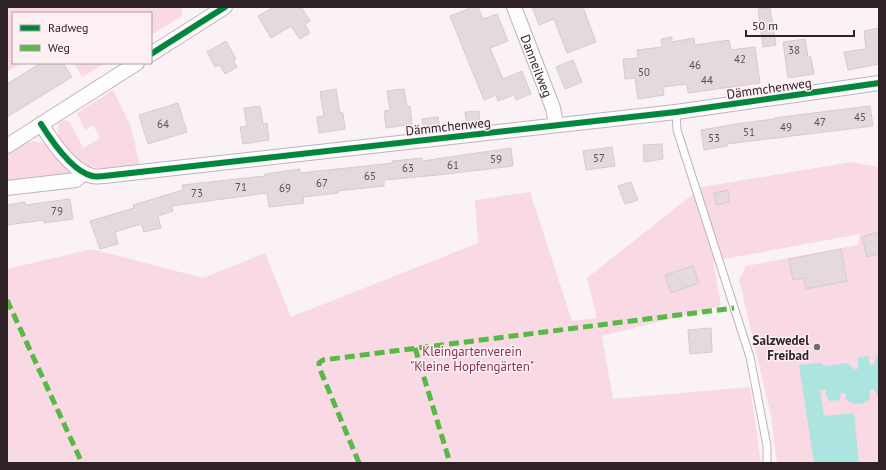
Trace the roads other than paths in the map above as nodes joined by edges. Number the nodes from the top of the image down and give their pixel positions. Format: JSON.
{"nodes":[{"id":1,"x":225,"y":7,"type":"edge"},
{"id":2,"x":514,"y":7,"type":"edge"},
{"id":3,"x":152,"y":53,"type":"edge"},
{"id":4,"x":135,"y":64,"type":"edge"},
{"id":5,"x":879,"y":84,"type":"edge"},
{"id":6,"x":676,"y":112,"type":"junction"},
{"id":7,"x":41,"y":124,"type":"junction"},
{"id":8,"x":556,"y":125,"type":"junction"},
{"id":9,"x":7,"y":146,"type":"edge"},
{"id":10,"x":84,"y":173,"type":"junction"},
{"id":11,"x":7,"y":188,"type":"edge"},
{"id":12,"x":767,"y":463,"type":"edge"}],
"edges":[{"from":1,"to":3,"type":"street"},
{"from":2,"to":8,"type":"street","name":"Danneilweg"},
{"from":4,"to":7,"type":"street"},
{"from":5,"to":6,"type":"street","name":"Dämmchenweg"},
{"from":6,"to":8,"type":"street","name":"Dämmchenweg"},
{"from":6,"to":12,"type":"lane"},
{"from":7,"to":9,"type":"street"},
{"from":7,"to":10,"type":"street"},
{"from":8,"to":10,"type":"street","name":"Dämmchenweg"},
{"from":10,"to":11,"type":"street"}]}
